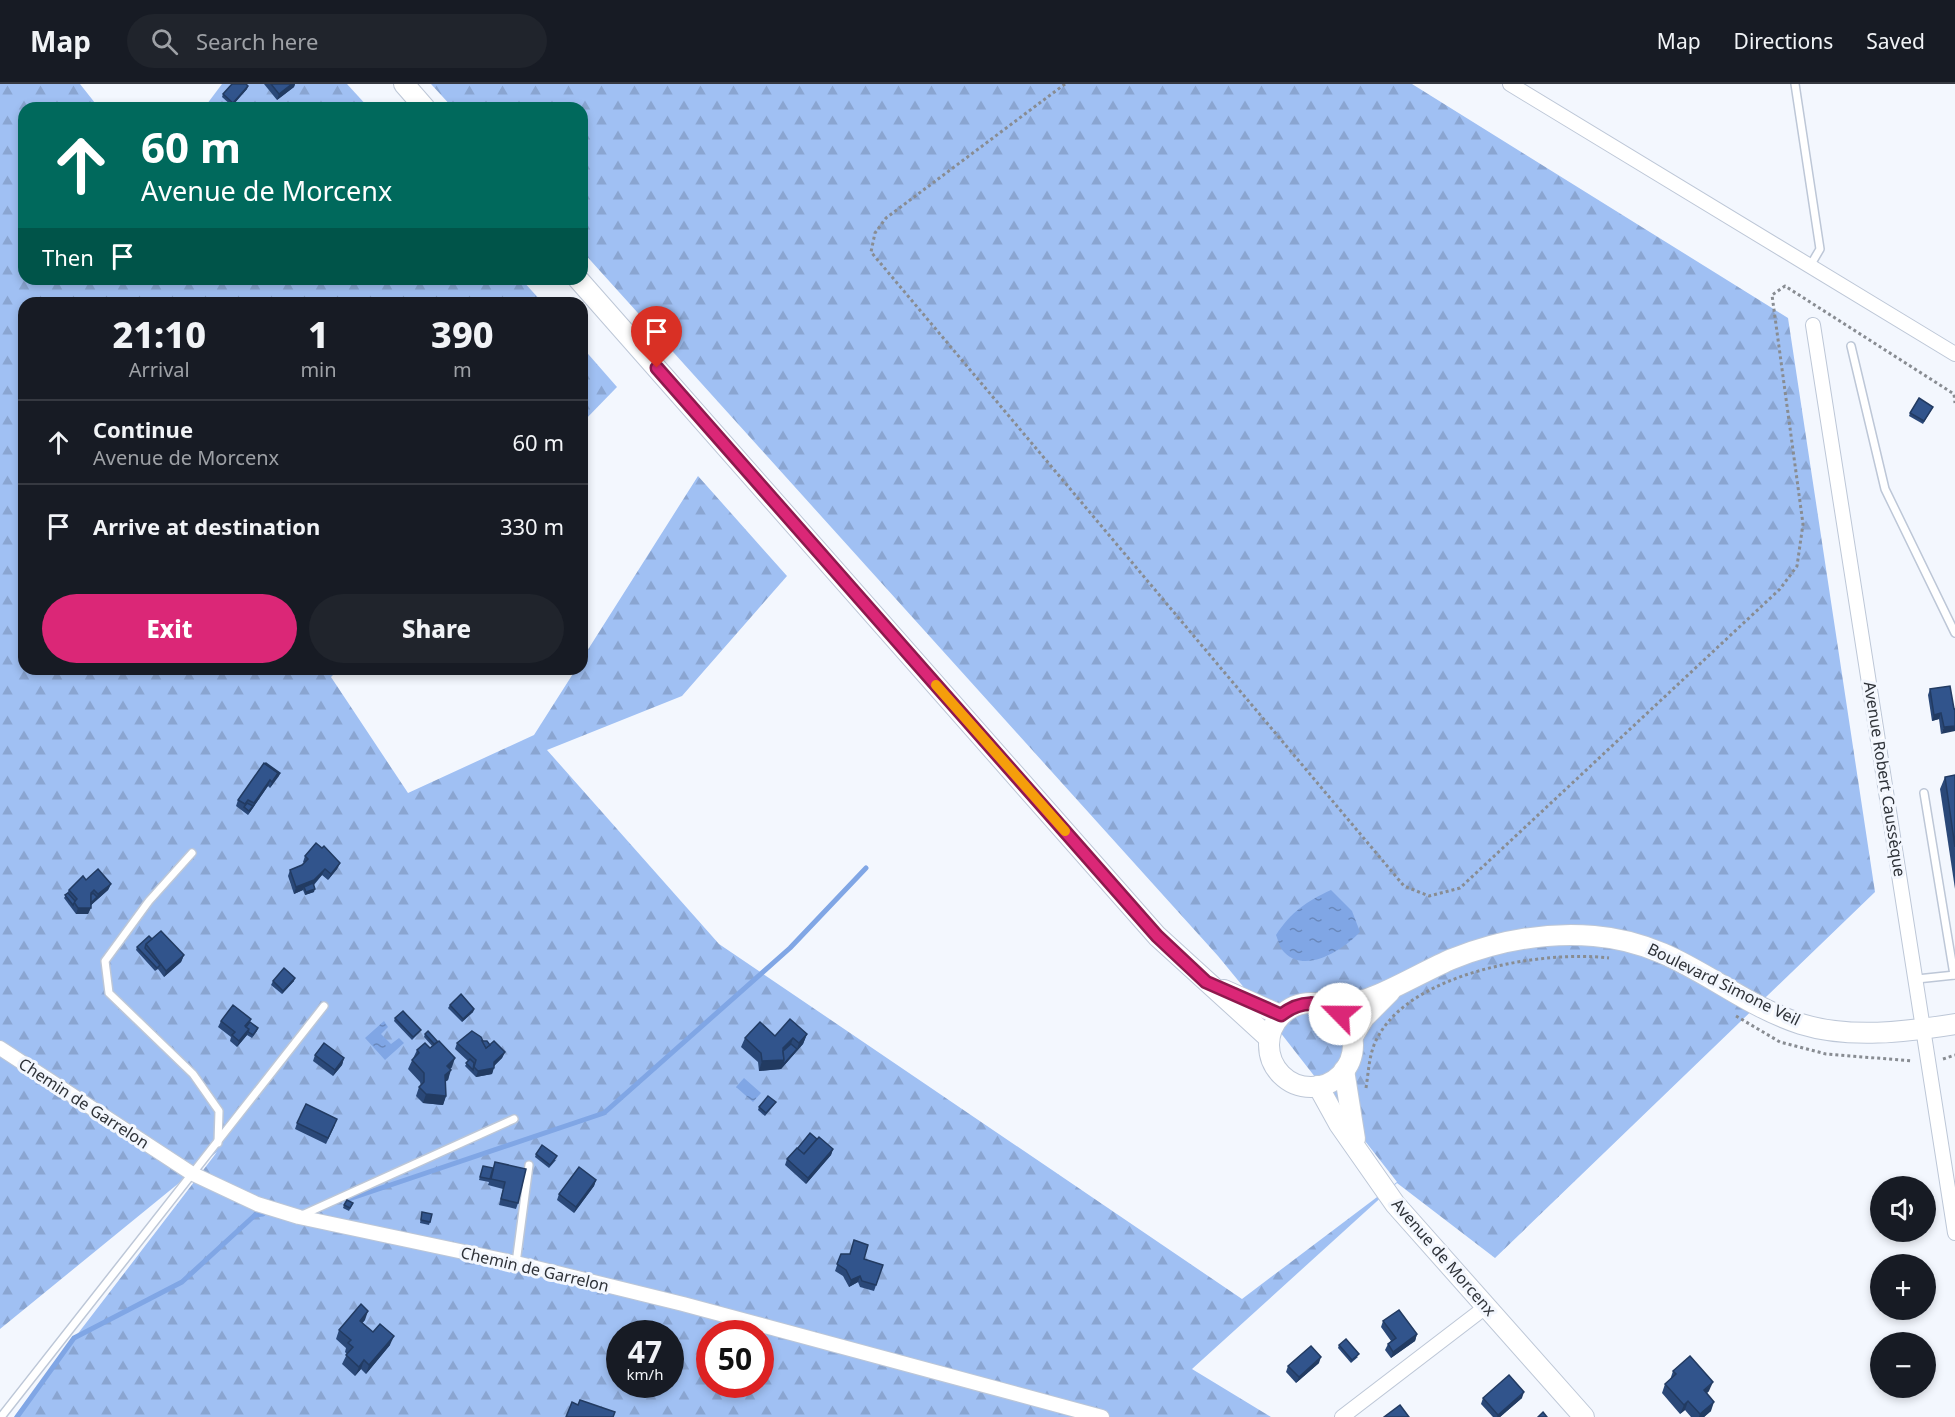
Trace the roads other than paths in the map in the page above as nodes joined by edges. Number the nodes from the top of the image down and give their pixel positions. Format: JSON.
{"nodes":[{"id":1,"x":404,"y":84,"type":"edge"},
{"id":2,"x":1510,"y":84,"type":"edge"},
{"id":3,"x":1794,"y":84,"type":"edge"},
{"id":4,"x":420,"y":102,"type":"edge"},
{"id":5,"x":1810,"y":266,"type":"junction"},
{"id":6,"x":583,"y":285,"type":"edge"},
{"id":7,"x":1813,"y":325,"type":"dead end"},
{"id":8,"x":1851,"y":346,"type":"dead end"},
{"id":9,"x":1955,"y":354,"type":"edge"},
{"id":10,"x":1955,"y":633,"type":"edge"},
{"id":11,"x":1924,"y":793,"type":"dead end"},
{"id":12,"x":192,"y":853,"type":"dead end"},
{"id":13,"x":1954,"y":975,"type":"edge"},
{"id":14,"x":1917,"y":979,"type":"junction"},
{"id":15,"x":1206,"y":982,"type":"junction"},
{"id":16,"x":1394,"y":987,"type":"junction"},
{"id":17,"x":1316,"y":1003,"type":"junction"},
{"id":18,"x":324,"y":1006,"type":"dead end"},
{"id":19,"x":1281,"y":1015,"type":"junction"},
{"id":20,"x":1955,"y":1024,"type":"edge"},
{"id":21,"x":1924,"y":1029,"type":"junction"},
{"id":22,"x":1269,"y":1038,"type":"junction"},
{"id":23,"x":1352,"y":1038,"type":"junction"},
{"id":24,"x":0,"y":1048,"type":"edge"},
{"id":25,"x":1344,"y":1070,"type":"junction"},
{"id":26,"x":1318,"y":1086,"type":"junction"},
{"id":27,"x":514,"y":1119,"type":"dead end"},
{"id":28,"x":218,"y":1143,"type":"junction"},
{"id":29,"x":1357,"y":1148,"type":"junction"},
{"id":30,"x":529,"y":1165,"type":"dead end"},
{"id":31,"x":191,"y":1173,"type":"junction"},
{"id":32,"x":299,"y":1217,"type":"junction"},
{"id":33,"x":1955,"y":1230,"type":"edge"},
{"id":34,"x":516,"y":1263,"type":"junction"},
{"id":35,"x":1487,"y":1306,"type":"junction"},
{"id":36,"x":1,"y":1417,"type":"edge"},
{"id":37,"x":1102,"y":1417,"type":"edge"},
{"id":38,"x":1342,"y":1417,"type":"edge"},
{"id":39,"x":1584,"y":1417,"type":"edge"}],
"edges":[{"from":1,"to":4,"type":"main road"},
{"from":2,"to":5,"type":"street"},
{"from":3,"to":5,"type":"lane"},
{"from":5,"to":9,"type":"street"},
{"from":6,"to":15,"type":"main road"},
{"from":7,"to":14,"type":"street","name":"Avenue Robert Caussèque"},
{"from":8,"to":10,"type":"lane"},
{"from":11,"to":13,"type":"lane"},
{"from":12,"to":28,"type":"lane"},
{"from":13,"to":14,"type":"lane"},
{"from":14,"to":21,"type":"street","name":"Avenue Robert Caussèque"},
{"from":15,"to":19,"type":"main road"},
{"from":15,"to":22,"type":"main road"},
{"from":16,"to":17,"type":"main road"},
{"from":16,"to":21,"type":"main road","name":"Boulevard Simone Veil"},
{"from":16,"to":23,"type":"main road"},
{"from":17,"to":19,"type":"main road"},
{"from":17,"to":23,"type":"main road"},
{"from":18,"to":28,"type":"lane"},
{"from":19,"to":22,"type":"main road"},
{"from":20,"to":21,"type":"main road","name":"Boulevard Simone Veil"},
{"from":21,"to":33,"type":"street","name":"Avenue Robert Caussèque"},
{"from":22,"to":26,"type":"main road"},
{"from":23,"to":25,"type":"main road"},
{"from":24,"to":31,"type":"street","name":"Chemin de Garrelon"},
{"from":25,"to":26,"type":"main road"},
{"from":25,"to":29,"type":"main road"},
{"from":26,"to":29,"type":"main road","name":"Avenue de Morcenx"},
{"from":27,"to":32,"type":"lane"},
{"from":28,"to":31,"type":"lane"},
{"from":29,"to":35,"type":"main road","name":"Avenue de Morcenx"},
{"from":30,"to":34,"type":"lane"},
{"from":31,"to":32,"type":"street","name":"Chemin de Garrelon"},
{"from":31,"to":36,"type":"lane"},
{"from":32,"to":34,"type":"street","name":"Chemin de Garrelon"},
{"from":34,"to":37,"type":"street","name":"Chemin de Garrelon"},
{"from":35,"to":38,"type":"street"},
{"from":35,"to":39,"type":"main road","name":"Avenue de Morcenx"}]}
